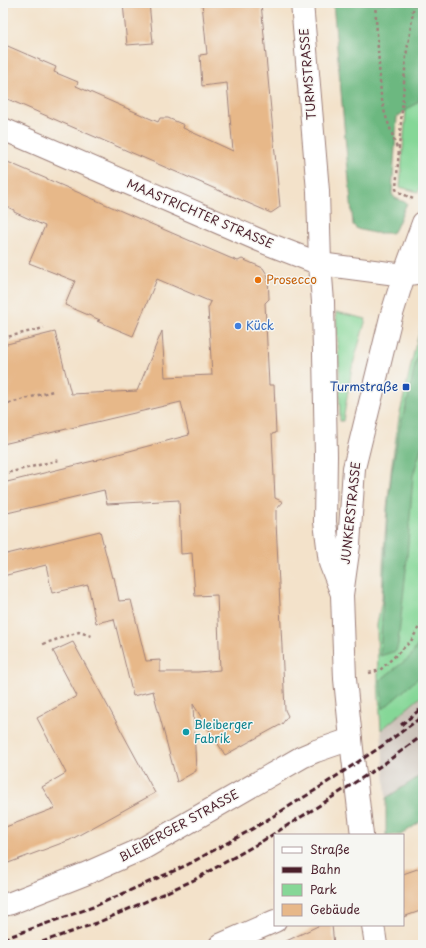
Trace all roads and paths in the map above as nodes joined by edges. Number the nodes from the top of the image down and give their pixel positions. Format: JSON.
{"nodes":[{"id":1,"x":302,"y":3,"type":"edge"},
{"id":2,"x":375,"y":3,"type":"edge"},
{"id":3,"x":414,"y":3,"type":"edge"},
{"id":4,"x":3,"y":130,"type":"edge"},
{"id":5,"x":398,"y":150,"type":"junction"},
{"id":6,"x":410,"y":198,"type":"dead end"},
{"id":7,"x":423,"y":223,"type":"edge"},
{"id":8,"x":320,"y":264,"type":"junction"},
{"id":9,"x":414,"y":273,"type":"edge"},
{"id":10,"x":44,"y":328,"type":"dead end"},
{"id":11,"x":3,"y":338,"type":"edge"},
{"id":12,"x":53,"y":391,"type":"dead end"},
{"id":13,"x":3,"y":405,"type":"edge"},
{"id":14,"x":59,"y":460,"type":"dead end"},
{"id":15,"x":3,"y":474,"type":"edge"},
{"id":16,"x":342,"y":595,"type":"junction"},
{"id":17,"x":423,"y":620,"type":"edge"},
{"id":18,"x":92,"y":636,"type":"dead end"},
{"id":19,"x":43,"y":644,"type":"dead end"},
{"id":20,"x":380,"y":670,"type":"dead end"},
{"id":21,"x":351,"y":739,"type":"junction"},
{"id":22,"x":362,"y":834,"type":"edge"},
{"id":23,"x":3,"y":905,"type":"edge"},
{"id":24,"x":274,"y":921,"type":"edge"},
{"id":25,"x":373,"y":926,"type":"edge"},
{"id":26,"x":220,"y":945,"type":"edge"},
{"id":27,"x":376,"y":945,"type":"edge"}],
"edges":[{"from":1,"to":8,"type":"main road","name":"TURMSTRASSE"},
{"from":2,"to":5,"type":"path"},
{"from":3,"to":5,"type":"path"},
{"from":4,"to":8,"type":"main road","name":"MAASTRICHTER STRASSE"},
{"from":5,"to":6,"type":"path"},
{"from":7,"to":9,"type":"main road","name":"JUNKERSTRASSE"},
{"from":8,"to":9,"type":"main road","name":"MAASTRICHTER STRASSE"},
{"from":8,"to":16,"type":"main road","name":"JUNKERSTRASSE"},
{"from":9,"to":16,"type":"main road","name":"JUNKERSTRASSE"},
{"from":10,"to":11,"type":"path"},
{"from":12,"to":13,"type":"path"},
{"from":14,"to":15,"type":"path"},
{"from":16,"to":21,"type":"main road","name":"JUNKERSTRASSE"},
{"from":17,"to":20,"type":"path"},
{"from":18,"to":19,"type":"path"},
{"from":21,"to":22,"type":"main road","name":"JUNKERSTRASSE"},
{"from":21,"to":23,"type":"main road","name":"BLEIBERGER STRASSE"},
{"from":24,"to":26,"type":"main road"},
{"from":25,"to":27,"type":"main road"}]}
